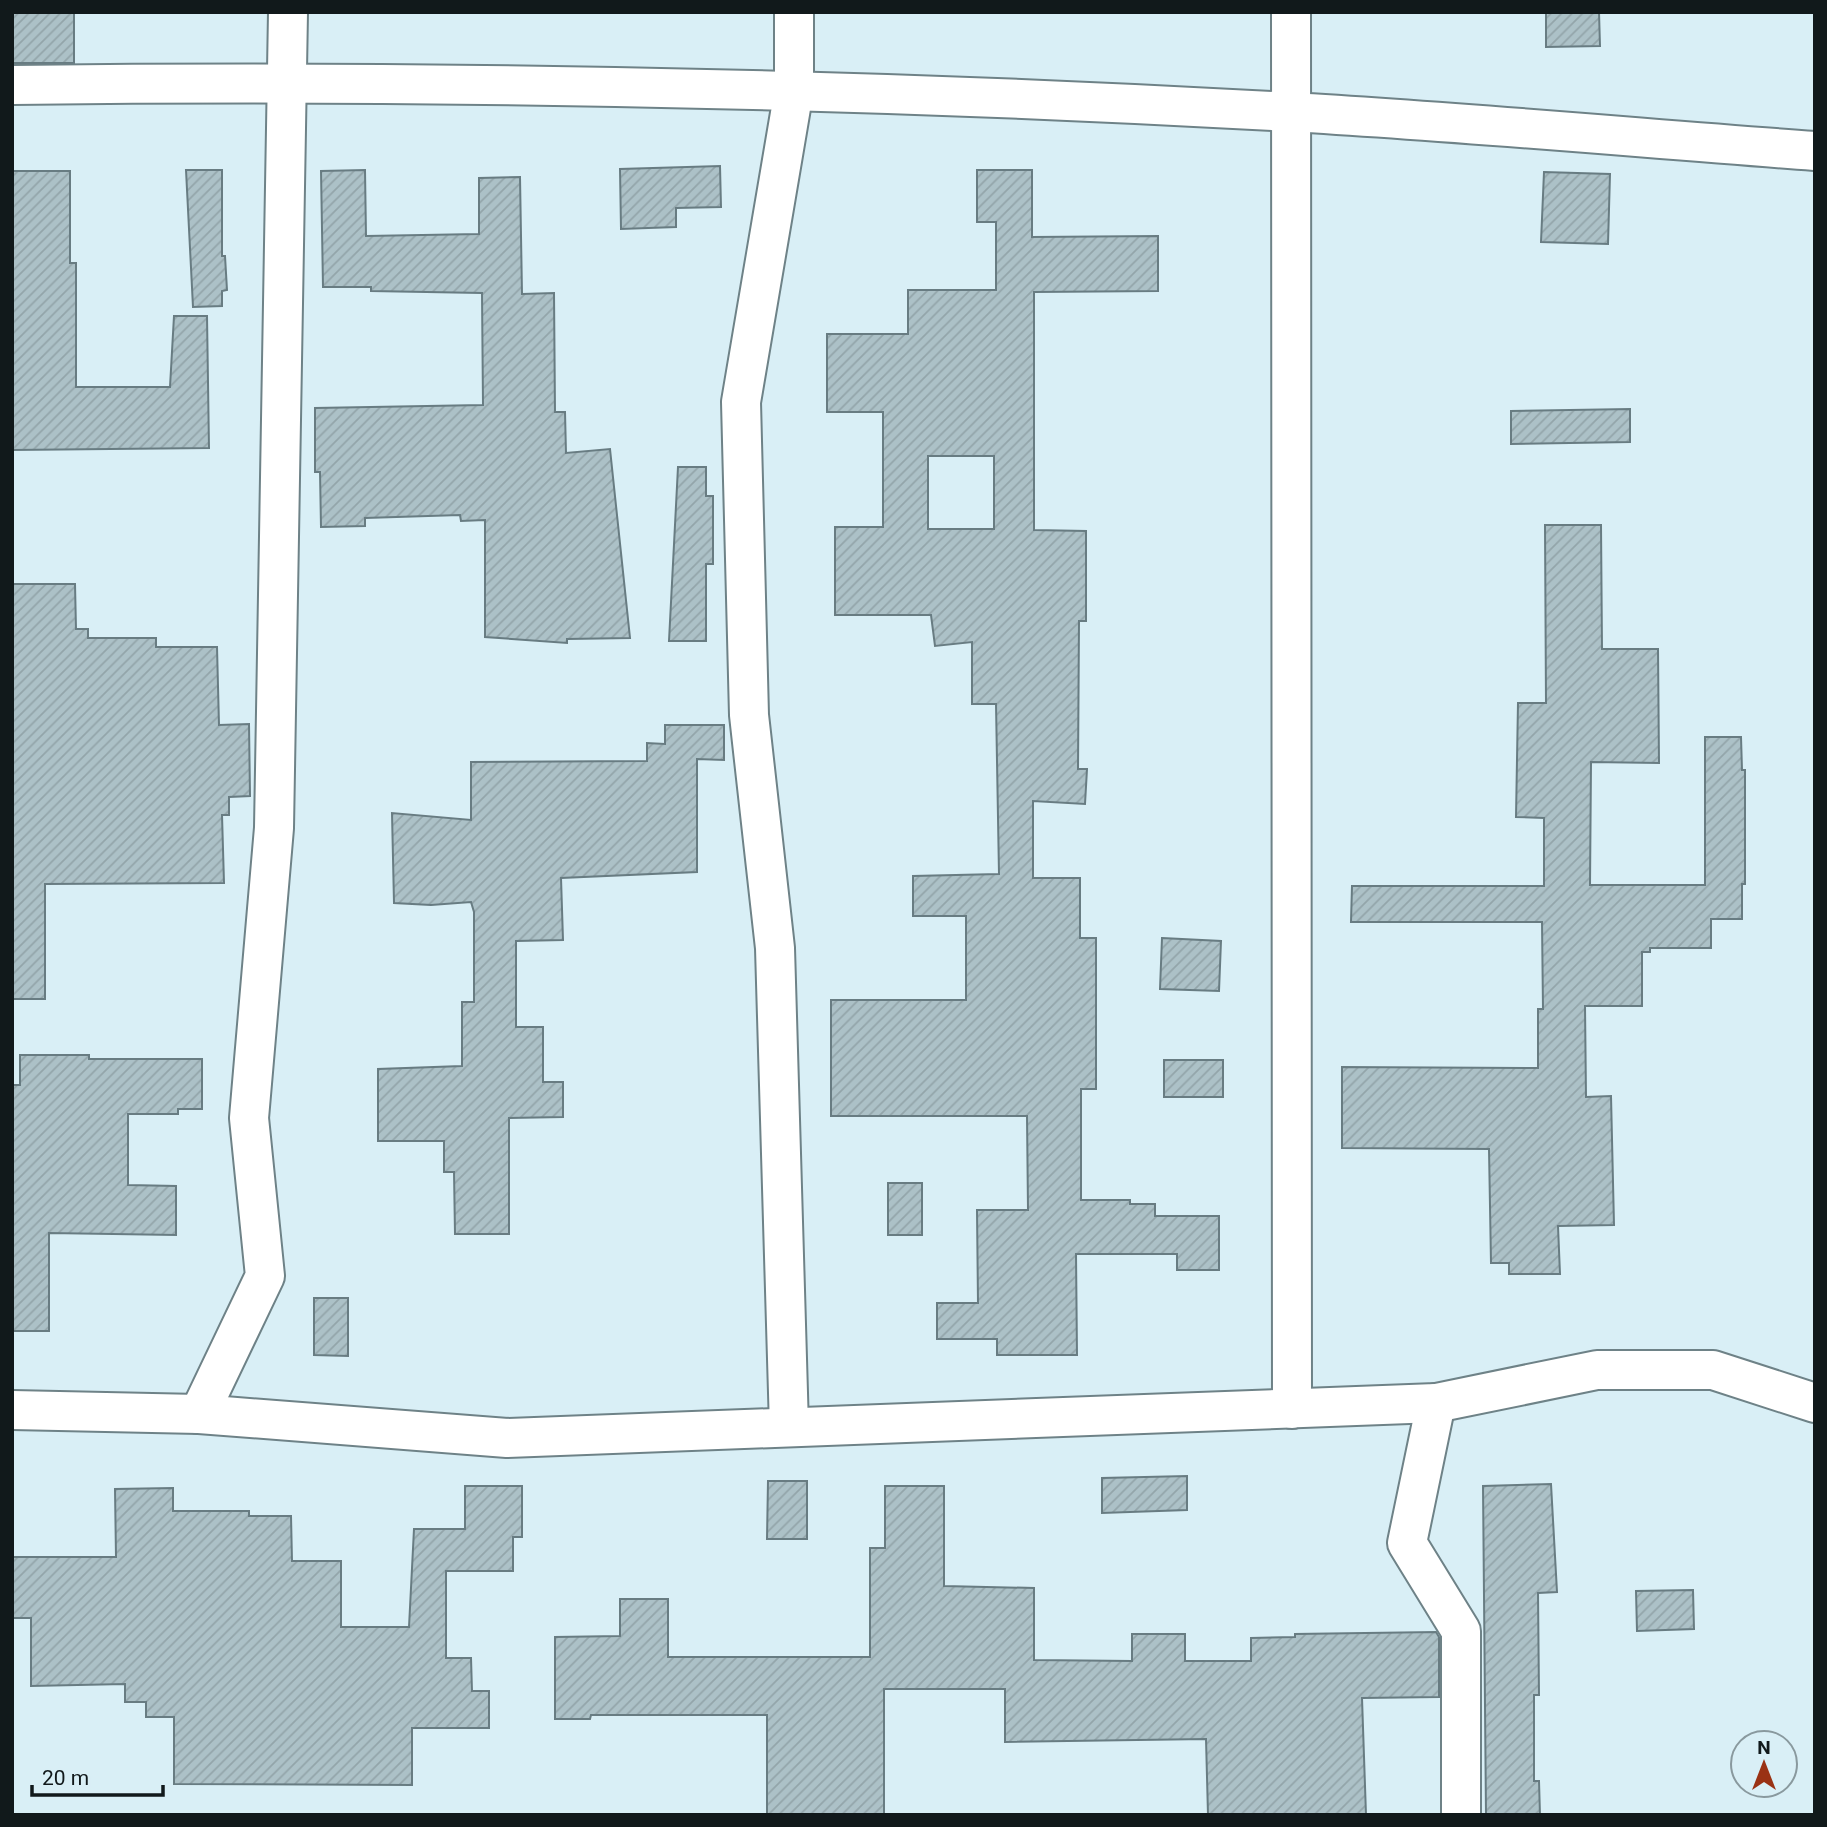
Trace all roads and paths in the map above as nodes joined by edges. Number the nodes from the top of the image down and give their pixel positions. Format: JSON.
{"nodes":[{"id":1,"x":288,"y":12,"type":"edge"},
{"id":2,"x":794,"y":12,"type":"edge"},
{"id":3,"x":1291,"y":12,"type":"edge"},
{"id":4,"x":287,"y":82,"type":"junction"},
{"id":5,"x":12,"y":85,"type":"edge"},
{"id":6,"x":794,"y":90,"type":"junction"},
{"id":7,"x":1292,"y":112,"type":"junction"},
{"id":8,"x":1815,"y":151,"type":"edge"},
{"id":9,"x":1436,"y":1403,"type":"junction"},
{"id":10,"x":1815,"y":1403,"type":"edge"},
{"id":11,"x":1292,"y":1409,"type":"junction"},
{"id":12,"x":12,"y":1410,"type":"edge"},
{"id":13,"x":199,"y":1414,"type":"junction"},
{"id":14,"x":789,"y":1427,"type":"junction"},
{"id":15,"x":1461,"y":1815,"type":"edge"}],
"edges":[{"from":1,"to":4,"type":"street"},
{"from":2,"to":6,"type":"street"},
{"from":3,"to":7,"type":"street"},
{"from":4,"to":5,"type":"street"},
{"from":4,"to":6,"type":"street"},
{"from":4,"to":13,"type":"street"},
{"from":6,"to":7,"type":"street"},
{"from":6,"to":14,"type":"street"},
{"from":7,"to":8,"type":"street"},
{"from":7,"to":11,"type":"street"},
{"from":9,"to":10,"type":"street"},
{"from":9,"to":11,"type":"street"},
{"from":9,"to":15,"type":"street"},
{"from":11,"to":14,"type":"street"},
{"from":12,"to":13,"type":"street"},
{"from":13,"to":14,"type":"street"}]}
